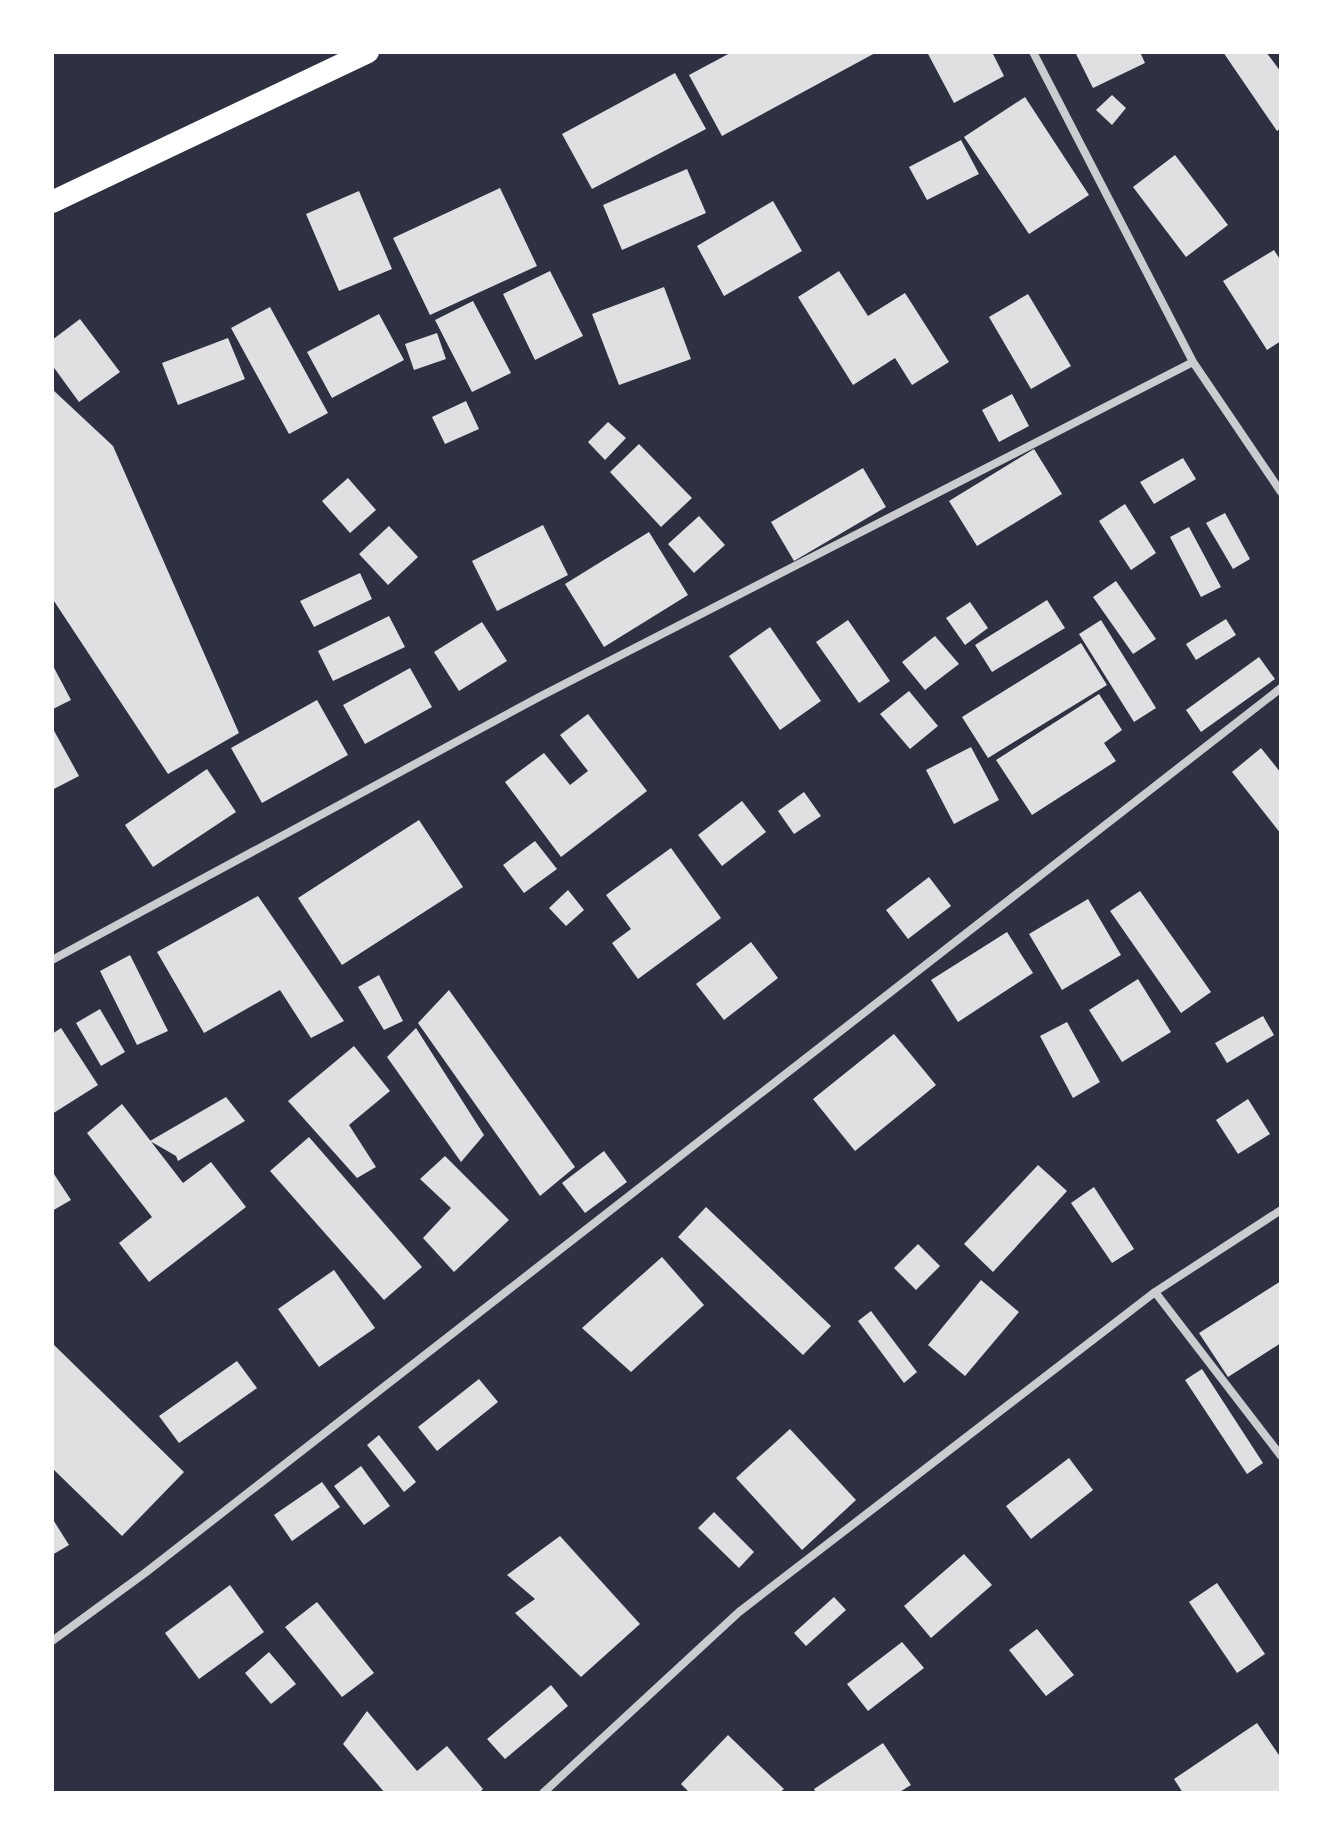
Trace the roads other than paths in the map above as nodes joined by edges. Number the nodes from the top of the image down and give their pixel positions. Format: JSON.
{"nodes":[{"id":1,"x":368,"y":52,"type":"edge"},
{"id":2,"x":1033,"y":52,"type":"edge"},
{"id":3,"x":52,"y":202,"type":"edge"},
{"id":4,"x":1193,"y":362,"type":"junction"},
{"id":5,"x":1281,"y":492,"type":"edge"},
{"id":6,"x":1281,"y":688,"type":"edge"},
{"id":7,"x":52,"y":960,"type":"edge"},
{"id":8,"x":1281,"y":1210,"type":"edge"},
{"id":9,"x":1155,"y":1292,"type":"junction"},
{"id":10,"x":1281,"y":1456,"type":"edge"},
{"id":11,"x":52,"y":1641,"type":"edge"},
{"id":12,"x":543,"y":1793,"type":"edge"}],
"edges":[{"from":1,"to":3,"type":"highway"},
{"from":2,"to":4,"type":"street"},
{"from":4,"to":5,"type":"street"},
{"from":4,"to":7,"type":"street"},
{"from":6,"to":11,"type":"street"},
{"from":8,"to":9,"type":"street"},
{"from":9,"to":10,"type":"street"},
{"from":9,"to":12,"type":"street"}]}
